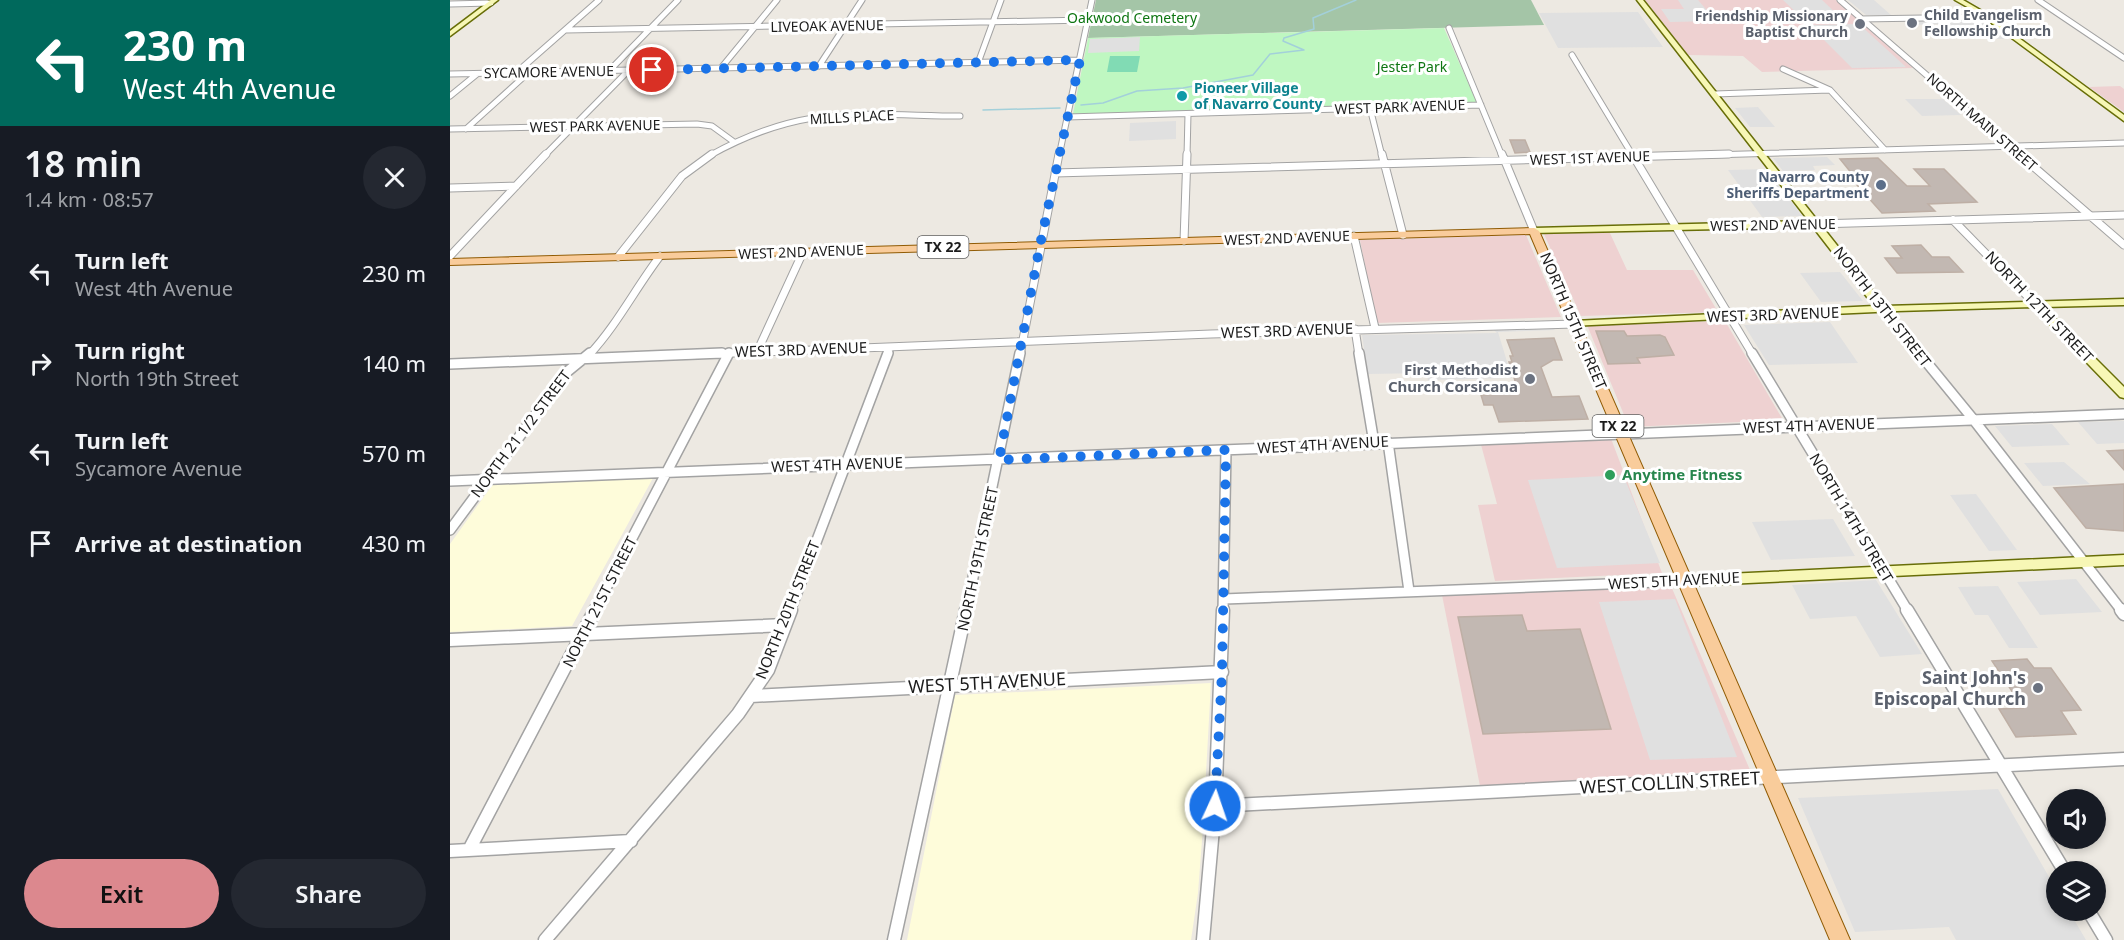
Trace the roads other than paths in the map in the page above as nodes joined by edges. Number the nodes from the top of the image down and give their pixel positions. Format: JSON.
{"nodes":[{"id":1,"x":599,"y":0,"type":"edge"},
{"id":2,"x":678,"y":0,"type":"edge"},
{"id":3,"x":777,"y":0,"type":"edge"},
{"id":4,"x":862,"y":0,"type":"edge"},
{"id":5,"x":1001,"y":0,"type":"edge"},
{"id":6,"x":1092,"y":0,"type":"edge"},
{"id":7,"x":1640,"y":0,"type":"edge"},
{"id":8,"x":1840,"y":0,"type":"edge"},
{"id":9,"x":1959,"y":0,"type":"edge"},
{"id":10,"x":2038,"y":0,"type":"edge"},
{"id":11,"x":493,"y":1,"type":"edge"},
{"id":12,"x":450,"y":4,"type":"edge"},
{"id":13,"x":1986,"y":16,"type":"junction"},
{"id":14,"x":1861,"y":19,"type":"junction"},
{"id":15,"x":1088,"y":20,"type":"junction"},
{"id":16,"x":993,"y":22,"type":"junction"},
{"id":17,"x":845,"y":25,"type":"junction"},
{"id":18,"x":755,"y":27,"type":"junction"},
{"id":19,"x":652,"y":28,"type":"junction"},
{"id":20,"x":1449,"y":28,"type":"dead end"},
{"id":21,"x":566,"y":30,"type":"junction"},
{"id":22,"x":450,"y":34,"type":"edge"},
{"id":23,"x":1572,"y":55,"type":"dead end"},
{"id":24,"x":2124,"y":58,"type":"edge"},
{"id":25,"x":1080,"y":60,"type":"junction"},
{"id":26,"x":978,"y":63,"type":"junction"},
{"id":27,"x":819,"y":66,"type":"junction"},
{"id":28,"x":721,"y":68,"type":"junction"},
{"id":29,"x":1783,"y":69,"type":"dead end"},
{"id":30,"x":629,"y":70,"type":"junction"},
{"id":31,"x":609,"y":71,"type":"junction"},
{"id":32,"x":516,"y":73,"type":"junction"},
{"id":33,"x":528,"y":73,"type":"junction"},
{"id":34,"x":477,"y":74,"type":"junction"},
{"id":35,"x":450,"y":75,"type":"edge"},
{"id":36,"x":1830,"y":90,"type":"junction"},
{"id":37,"x":1715,"y":94,"type":"junction"},
{"id":38,"x":450,"y":96,"type":"edge"},
{"id":39,"x":1481,"y":105,"type":"junction"},
{"id":40,"x":1370,"y":108,"type":"junction"},
{"id":41,"x":1188,"y":114,"type":"junction"},
{"id":42,"x":960,"y":116,"type":"dead end"},
{"id":43,"x":1067,"y":117,"type":"junction"},
{"id":44,"x":2124,"y":120,"type":"edge"},
{"id":45,"x":574,"y":126,"type":"junction"},
{"id":46,"x":450,"y":129,"type":"edge"},
{"id":47,"x":466,"y":129,"type":"junction"},
{"id":48,"x":734,"y":142,"type":"junction"},
{"id":49,"x":2124,"y":143,"type":"edge"},
{"id":50,"x":2009,"y":146,"type":"junction"},
{"id":51,"x":1885,"y":150,"type":"junction"},
{"id":52,"x":1761,"y":153,"type":"junction"},
{"id":53,"x":1633,"y":157,"type":"junction"},
{"id":54,"x":1504,"y":160,"type":"junction"},
{"id":55,"x":1384,"y":164,"type":"junction"},
{"id":56,"x":1186,"y":169,"type":"junction"},
{"id":57,"x":1055,"y":172,"type":"junction"},
{"id":58,"x":516,"y":186,"type":"junction"},
{"id":59,"x":450,"y":188,"type":"edge"},
{"id":60,"x":2124,"y":215,"type":"edge"},
{"id":61,"x":2091,"y":216,"type":"junction"},
{"id":62,"x":1953,"y":220,"type":"junction"},
{"id":63,"x":1817,"y":224,"type":"junction"},
{"id":64,"x":1676,"y":228,"type":"junction"},
{"id":65,"x":1534,"y":231,"type":"junction"},
{"id":66,"x":1403,"y":235,"type":"junction"},
{"id":67,"x":1354,"y":236,"type":"junction"},
{"id":68,"x":1184,"y":241,"type":"junction"},
{"id":69,"x":1040,"y":245,"type":"junction"},
{"id":70,"x":2124,"y":245,"type":"edge"},
{"id":71,"x":803,"y":252,"type":"junction"},
{"id":72,"x":450,"y":256,"type":"edge"},
{"id":73,"x":660,"y":256,"type":"junction"},
{"id":74,"x":618,"y":257,"type":"junction"},
{"id":75,"x":450,"y":262,"type":"edge"},
{"id":76,"x":2124,"y":302,"type":"edge"},
{"id":77,"x":2036,"y":304,"type":"junction"},
{"id":78,"x":1882,"y":309,"type":"junction"},
{"id":79,"x":1729,"y":316,"type":"junction"},
{"id":80,"x":1574,"y":324,"type":"junction"},
{"id":81,"x":1375,"y":328,"type":"junction"},
{"id":82,"x":1355,"y":329,"type":"junction"},
{"id":83,"x":1023,"y":342,"type":"junction"},
{"id":84,"x":890,"y":347,"type":"junction"},
{"id":85,"x":757,"y":352,"type":"junction"},
{"id":86,"x":729,"y":353,"type":"junction"},
{"id":87,"x":585,"y":359,"type":"junction"},
{"id":88,"x":450,"y":364,"type":"edge"},
{"id":89,"x":2124,"y":394,"type":"edge"},
{"id":90,"x":2124,"y":414,"type":"edge"},
{"id":91,"x":1972,"y":419,"type":"junction"},
{"id":92,"x":1796,"y":426,"type":"junction"},
{"id":93,"x":1621,"y":433,"type":"junction"},
{"id":94,"x":1388,"y":442,"type":"junction"},
{"id":95,"x":1374,"y":443,"type":"junction"},
{"id":96,"x":1226,"y":450,"type":"junction"},
{"id":97,"x":999,"y":460,"type":"junction"},
{"id":98,"x":846,"y":465,"type":"junction"},
{"id":99,"x":667,"y":472,"type":"junction"},
{"id":100,"x":486,"y":479,"type":"junction"},
{"id":101,"x":450,"y":481,"type":"edge"},
{"id":102,"x":450,"y":530,"type":"edge"},
{"id":103,"x":2124,"y":560,"type":"edge"},
{"id":104,"x":2083,"y":562,"type":"junction"},
{"id":105,"x":1883,"y":571,"type":"junction"},
{"id":106,"x":1684,"y":581,"type":"junction"},
{"id":107,"x":1409,"y":591,"type":"junction"},
{"id":108,"x":1224,"y":599,"type":"junction"},
{"id":109,"x":2124,"y":614,"type":"edge"},
{"id":110,"x":785,"y":625,"type":"junction"},
{"id":111,"x":583,"y":633,"type":"junction"},
{"id":112,"x":450,"y":640,"type":"edge"},
{"id":113,"x":1222,"y":672,"type":"junction"},
{"id":114,"x":951,"y":685,"type":"junction"},
{"id":115,"x":751,"y":696,"type":"junction"},
{"id":116,"x":2124,"y":759,"type":"edge"},
{"id":117,"x":2000,"y":765,"type":"junction"},
{"id":118,"x":1769,"y":777,"type":"junction"},
{"id":119,"x":1215,"y":806,"type":"junction"},
{"id":120,"x":631,"y":841,"type":"junction"},
{"id":121,"x":470,"y":850,"type":"junction"},
{"id":122,"x":450,"y":851,"type":"edge"},
{"id":123,"x":2058,"y":861,"type":"edge"},
{"id":124,"x":2095,"y":921,"type":"edge"},
{"id":125,"x":545,"y":940,"type":"edge"},
{"id":126,"x":894,"y":940,"type":"edge"},
{"id":127,"x":1203,"y":940,"type":"edge"},
{"id":128,"x":1840,"y":940,"type":"edge"},
{"id":129,"x":2106,"y":940,"type":"edge"}],
"edges":[{"from":1,"to":21,"type":"street"},
{"from":2,"to":19,"type":"street"},
{"from":3,"to":18,"type":"street"},
{"from":4,"to":17,"type":"street"},
{"from":5,"to":16,"type":"street"},
{"from":6,"to":15,"type":"street","name":"NORTH 19TH STREET"},
{"from":7,"to":37,"type":"street","name":"NORTH 13TH STREET"},
{"from":8,"to":14,"type":"street","name":"NORTH MAIN STREET"},
{"from":9,"to":13,"type":"street"},
{"from":10,"to":24,"type":"street"},
{"from":11,"to":12,"type":"street"},
{"from":11,"to":22,"type":"street"},
{"from":13,"to":14,"type":"street"},
{"from":13,"to":44,"type":"street"},
{"from":14,"to":50,"type":"street","name":"NORTH MAIN STREET"},
{"from":15,"to":16,"type":"street","name":"LIVEOAK AVENUE"},
{"from":15,"to":25,"type":"street","name":"NORTH 19TH STREET"},
{"from":16,"to":17,"type":"street","name":"LIVEOAK AVENUE"},
{"from":16,"to":26,"type":"street"},
{"from":17,"to":18,"type":"street","name":"LIVEOAK AVENUE"},
{"from":17,"to":27,"type":"street"},
{"from":18,"to":19,"type":"street","name":"LIVEOAK AVENUE"},
{"from":18,"to":28,"type":"street"},
{"from":19,"to":21,"type":"street","name":"LIVEOAK AVENUE"},
{"from":19,"to":31,"type":"street"},
{"from":20,"to":39,"type":"street","name":"NORTH 15TH STREET"},
{"from":21,"to":32,"type":"street"},
{"from":23,"to":53,"type":"street","name":"NORTH 14TH STREET"},
{"from":25,"to":26,"type":"street","name":"SYCAMORE AVENUE"},
{"from":25,"to":43,"type":"street","name":"NORTH 19TH STREET"},
{"from":26,"to":27,"type":"street","name":"SYCAMORE AVENUE"},
{"from":27,"to":28,"type":"street","name":"SYCAMORE AVENUE"},
{"from":28,"to":30,"type":"street","name":"SYCAMORE AVENUE"},
{"from":29,"to":36,"type":"street"},
{"from":30,"to":31,"type":"street","name":"SYCAMORE AVENUE"},
{"from":30,"to":45,"type":"street"},
{"from":31,"to":33,"type":"street","name":"SYCAMORE AVENUE"},
{"from":32,"to":33,"type":"street","name":"SYCAMORE AVENUE"},
{"from":32,"to":34,"type":"street","name":"SYCAMORE AVENUE"},
{"from":33,"to":47,"type":"street"},
{"from":34,"to":35,"type":"street","name":"SYCAMORE AVENUE"},
{"from":34,"to":38,"type":"street"},
{"from":36,"to":37,"type":"street"},
{"from":36,"to":51,"type":"street"},
{"from":37,"to":52,"type":"street","name":"NORTH 13TH STREET"},
{"from":39,"to":40,"type":"street","name":"WEST PARK AVENUE"},
{"from":39,"to":54,"type":"street","name":"NORTH 15TH STREET"},
{"from":40,"to":41,"type":"street","name":"WEST PARK AVENUE"},
{"from":40,"to":55,"type":"street"},
{"from":41,"to":43,"type":"street","name":"WEST PARK AVENUE"},
{"from":41,"to":56,"type":"street"},
{"from":42,"to":48,"type":"street","name":"MILLS PLACE"},
{"from":43,"to":57,"type":"street","name":"NORTH 19TH STREET"},
{"from":45,"to":47,"type":"street","name":"WEST PARK AVENUE"},
{"from":45,"to":48,"type":"street","name":"WEST PARK AVENUE"},
{"from":45,"to":58,"type":"street"},
{"from":46,"to":47,"type":"street","name":"WEST PARK AVENUE"},
{"from":48,"to":74,"type":"street","name":"MILLS PLACE"},
{"from":49,"to":50,"type":"street","name":"WEST 1ST AVENUE"},
{"from":50,"to":51,"type":"street","name":"WEST 1ST AVENUE"},
{"from":50,"to":61,"type":"street","name":"NORTH MAIN STREET"},
{"from":51,"to":52,"type":"street","name":"WEST 1ST AVENUE"},
{"from":52,"to":53,"type":"street","name":"WEST 1ST AVENUE"},
{"from":52,"to":63,"type":"street","name":"NORTH 13TH STREET"},
{"from":53,"to":54,"type":"street","name":"WEST 1ST AVENUE"},
{"from":53,"to":64,"type":"street","name":"NORTH 14TH STREET"},
{"from":54,"to":55,"type":"street","name":"WEST 1ST AVENUE"},
{"from":54,"to":65,"type":"street","name":"NORTH 15TH STREET"},
{"from":55,"to":56,"type":"street","name":"WEST 1ST AVENUE"},
{"from":55,"to":66,"type":"street"},
{"from":56,"to":57,"type":"street","name":"WEST 1ST AVENUE"},
{"from":56,"to":68,"type":"street"},
{"from":57,"to":69,"type":"street","name":"NORTH 19TH STREET"},
{"from":58,"to":59,"type":"street"},
{"from":58,"to":72,"type":"street"},
{"from":60,"to":61,"type":"street","name":"WEST 2ND AVENUE"},
{"from":61,"to":62,"type":"street","name":"WEST 2ND AVENUE"},
{"from":61,"to":70,"type":"street","name":"NORTH MAIN STREET"},
{"from":62,"to":63,"type":"street","name":"WEST 2ND AVENUE"},
{"from":62,"to":77,"type":"street","name":"NORTH 12TH STREET"},
{"from":63,"to":64,"type":"street","name":"WEST 2ND AVENUE"},
{"from":63,"to":78,"type":"street","name":"NORTH 13TH STREET"},
{"from":64,"to":65,"type":"street","name":"WEST 2ND AVENUE"},
{"from":64,"to":79,"type":"street","name":"NORTH 14TH STREET"},
{"from":65,"to":66,"type":"main road","name":"WEST 2ND AVENUE","number":"TX 22"},
{"from":65,"to":80,"type":"main road","name":"NORTH 15TH STREET","number":"TX 22"},
{"from":66,"to":67,"type":"main road","name":"WEST 2ND AVENUE","number":"TX 22"},
{"from":67,"to":68,"type":"main road","name":"WEST 2ND AVENUE","number":"TX 22"},
{"from":67,"to":81,"type":"street"},
{"from":68,"to":69,"type":"main road","name":"WEST 2ND AVENUE","number":"TX 22"},
{"from":69,"to":71,"type":"main road","name":"WEST 2ND AVENUE","number":"TX 22"},
{"from":69,"to":83,"type":"street","name":"NORTH 19TH STREET"},
{"from":71,"to":73,"type":"main road","name":"WEST 2ND AVENUE","number":"TX 22"},
{"from":71,"to":85,"type":"street"},
{"from":73,"to":74,"type":"main road","name":"WEST 2ND AVENUE","number":"TX 22"},
{"from":73,"to":87,"type":"street","name":"NORTH 21 1/2 STREET"},
{"from":74,"to":75,"type":"main road","name":"WEST 2ND AVENUE","number":"TX 22"},
{"from":76,"to":77,"type":"street","name":"WEST 3RD AVENUE"},
{"from":77,"to":78,"type":"street","name":"WEST 3RD AVENUE"},
{"from":77,"to":89,"type":"street","name":"NORTH 12TH STREET"},
{"from":78,"to":79,"type":"street","name":"WEST 3RD AVENUE"},
{"from":78,"to":91,"type":"street","name":"NORTH 13TH STREET"},
{"from":79,"to":80,"type":"street","name":"WEST 3RD AVENUE"},
{"from":79,"to":92,"type":"street","name":"NORTH 14TH STREET"},
{"from":80,"to":81,"type":"street","name":"WEST 3RD AVENUE"},
{"from":80,"to":93,"type":"main road","name":"NORTH 15TH STREET","number":"TX 22"},
{"from":81,"to":82,"type":"street","name":"WEST 3RD AVENUE"},
{"from":82,"to":83,"type":"street","name":"WEST 3RD AVENUE"},
{"from":82,"to":95,"type":"street"},
{"from":83,"to":84,"type":"street","name":"WEST 3RD AVENUE"},
{"from":83,"to":97,"type":"street","name":"NORTH 19TH STREET"},
{"from":84,"to":85,"type":"street","name":"WEST 3RD AVENUE"},
{"from":84,"to":98,"type":"street","name":"NORTH 20TH STREET"},
{"from":85,"to":86,"type":"street","name":"WEST 3RD AVENUE"},
{"from":86,"to":87,"type":"street","name":"WEST 3RD AVENUE"},
{"from":86,"to":99,"type":"street","name":"NORTH 21ST STREET"},
{"from":87,"to":88,"type":"street","name":"WEST 3RD AVENUE"},
{"from":87,"to":100,"type":"street","name":"NORTH 21 1/2 STREET"},
{"from":90,"to":91,"type":"street","name":"WEST 4TH AVENUE"},
{"from":91,"to":92,"type":"street","name":"WEST 4TH AVENUE"},
{"from":91,"to":104,"type":"street","name":"NORTH 13TH STREET"},
{"from":92,"to":93,"type":"street","name":"WEST 4TH AVENUE"},
{"from":92,"to":105,"type":"street","name":"NORTH 14TH STREET"},
{"from":93,"to":94,"type":"street","name":"WEST 4TH AVENUE"},
{"from":93,"to":106,"type":"main road","name":"NORTH 15TH STREET","number":"TX 22"},
{"from":94,"to":95,"type":"street","name":"WEST 4TH AVENUE"},
{"from":94,"to":107,"type":"street"},
{"from":95,"to":96,"type":"street","name":"WEST 4TH AVENUE"},
{"from":96,"to":97,"type":"street","name":"WEST 4TH AVENUE"},
{"from":96,"to":108,"type":"street"},
{"from":97,"to":98,"type":"street","name":"WEST 4TH AVENUE"},
{"from":97,"to":114,"type":"street","name":"NORTH 19TH STREET"},
{"from":98,"to":99,"type":"street","name":"WEST 4TH AVENUE"},
{"from":98,"to":110,"type":"street","name":"NORTH 20TH STREET"},
{"from":99,"to":100,"type":"street","name":"WEST 4TH AVENUE"},
{"from":99,"to":111,"type":"street","name":"NORTH 21ST STREET"},
{"from":100,"to":101,"type":"street","name":"WEST 4TH AVENUE"},
{"from":100,"to":102,"type":"street","name":"NORTH 21 1/2 STREET"},
{"from":103,"to":104,"type":"street","name":"WEST 5TH AVENUE"},
{"from":104,"to":105,"type":"street","name":"WEST 5TH AVENUE"},
{"from":104,"to":109,"type":"street","name":"NORTH 13TH STREET"},
{"from":105,"to":106,"type":"street","name":"WEST 5TH AVENUE"},
{"from":105,"to":117,"type":"street","name":"NORTH 14TH STREET"},
{"from":106,"to":107,"type":"street","name":"WEST 5TH AVENUE"},
{"from":106,"to":118,"type":"main road","name":"NORTH 15TH STREET","number":"TX 22"},
{"from":107,"to":108,"type":"street","name":"WEST 5TH AVENUE"},
{"from":108,"to":113,"type":"street"},
{"from":110,"to":111,"type":"street"},
{"from":110,"to":115,"type":"street","name":"NORTH 20TH STREET"},
{"from":111,"to":112,"type":"street"},
{"from":111,"to":121,"type":"street","name":"NORTH 21ST STREET"},
{"from":113,"to":114,"type":"street","name":"WEST 5TH AVENUE"},
{"from":113,"to":119,"type":"street"},
{"from":114,"to":115,"type":"street","name":"WEST 5TH AVENUE"},
{"from":114,"to":126,"type":"street","name":"NORTH 19TH STREET"},
{"from":115,"to":120,"type":"street","name":"NORTH 20TH STREET"},
{"from":116,"to":117,"type":"street","name":"WEST COLLIN STREET"},
{"from":117,"to":118,"type":"street","name":"WEST COLLIN STREET"},
{"from":117,"to":123,"type":"street","name":"NORTH 14TH STREET"},
{"from":118,"to":119,"type":"street","name":"WEST COLLIN STREET"},
{"from":118,"to":128,"type":"main road","number":"TX 22"},
{"from":119,"to":127,"type":"street"},
{"from":120,"to":121,"type":"street"},
{"from":120,"to":125,"type":"street","name":"NORTH 20TH STREET"},
{"from":121,"to":122,"type":"street"},
{"from":124,"to":129,"type":"street"}]}
